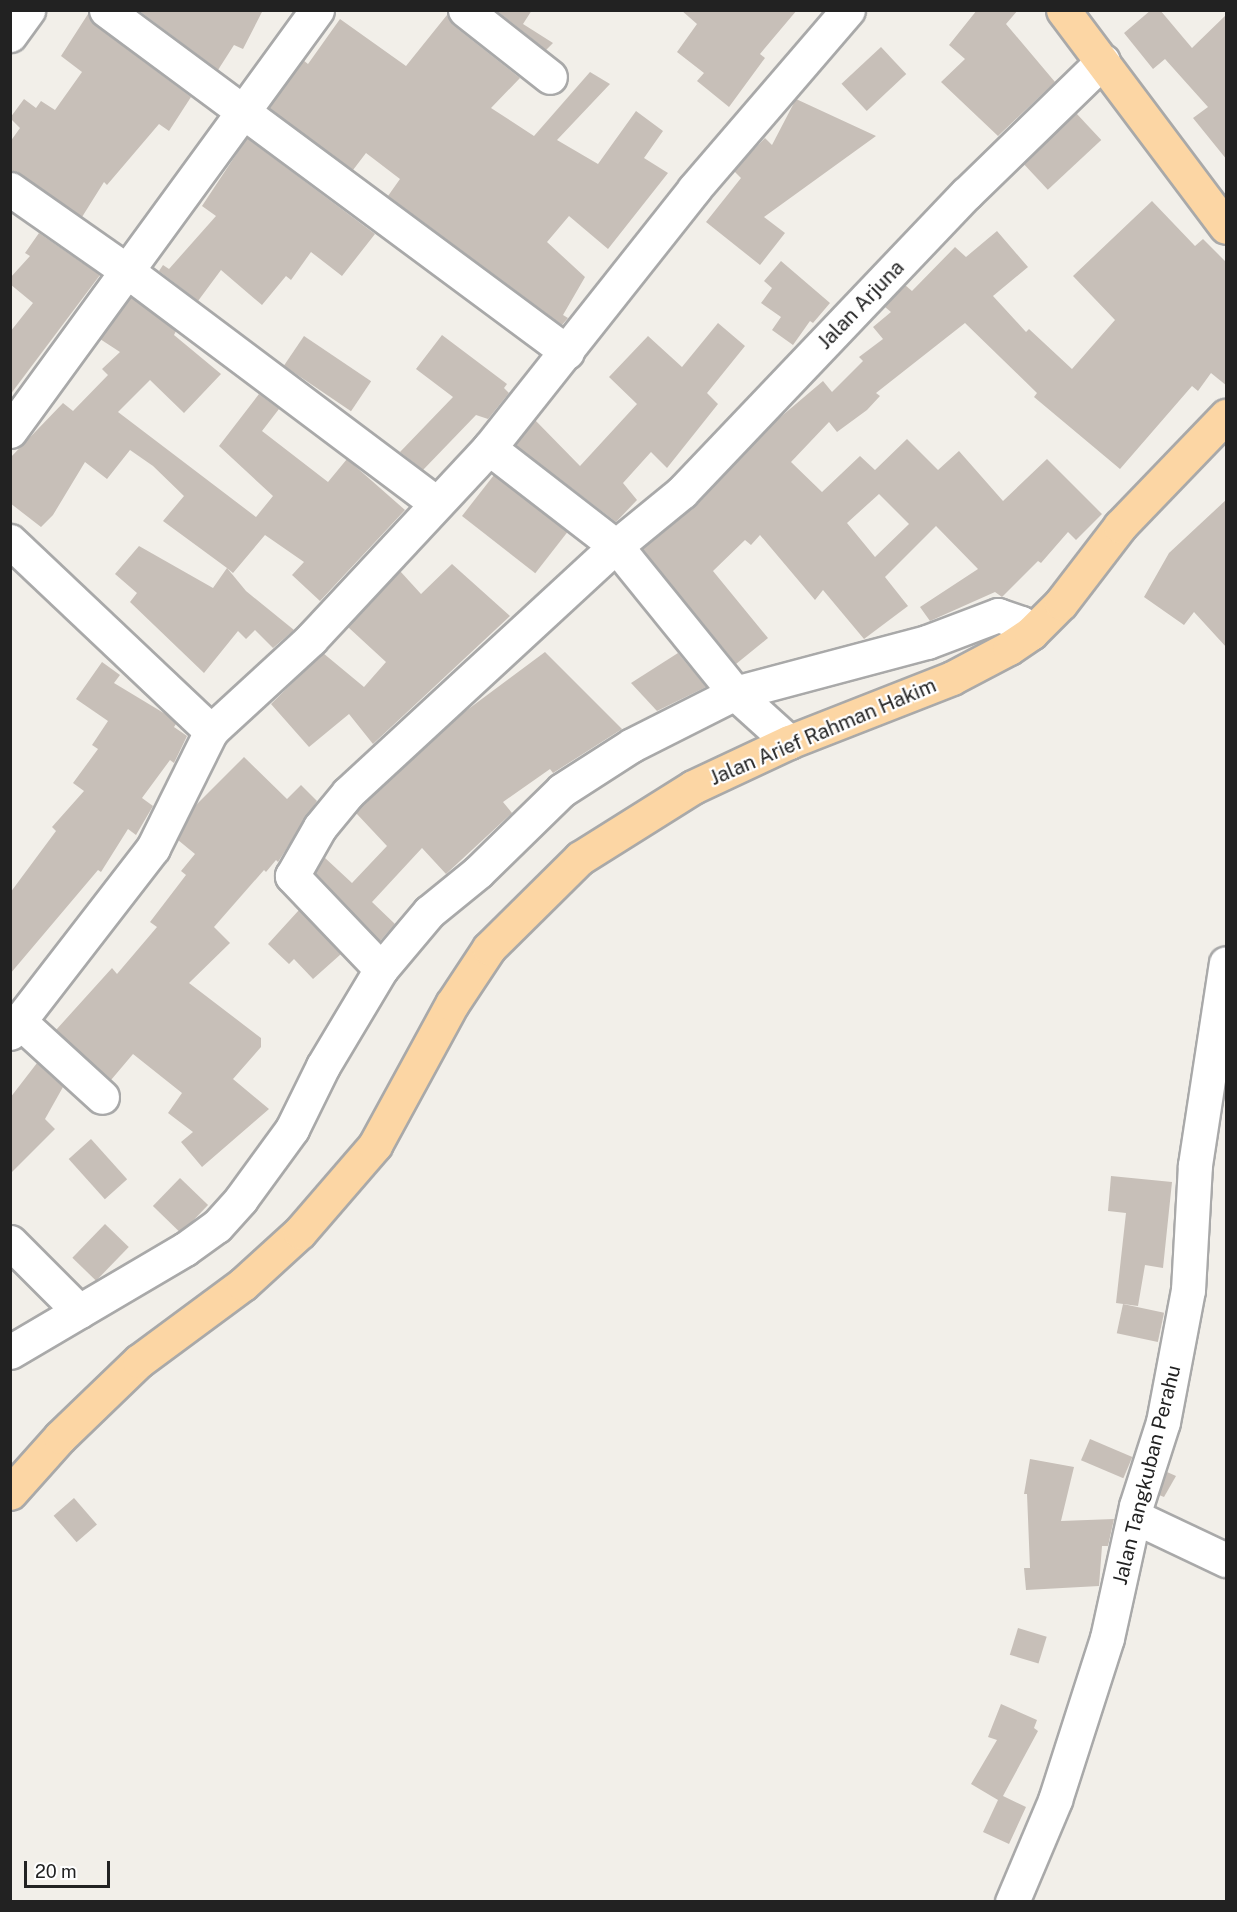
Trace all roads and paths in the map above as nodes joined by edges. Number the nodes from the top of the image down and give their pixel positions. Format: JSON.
{"nodes":[{"id":1,"x":28,"y":10,"type":"edge"},
{"id":2,"x":106,"y":10,"type":"edge"},
{"id":3,"x":317,"y":10,"type":"edge"},
{"id":4,"x":465,"y":10,"type":"edge"},
{"id":5,"x":848,"y":10,"type":"edge"},
{"id":6,"x":1063,"y":10,"type":"edge"},
{"id":7,"x":10,"y":35,"type":"edge"},
{"id":8,"x":1103,"y":61,"type":"junction"},
{"id":9,"x":550,"y":77,"type":"dead end"},
{"id":10,"x":244,"y":111,"type":"junction"},
{"id":11,"x":10,"y":189,"type":"edge"},
{"id":12,"x":1227,"y":227,"type":"edge"},
{"id":13,"x":127,"y":271,"type":"junction"},
{"id":14,"x":567,"y":352,"type":"junction"},
{"id":15,"x":1227,"y":416,"type":"edge"},
{"id":16,"x":10,"y":431,"type":"edge"},
{"id":17,"x":489,"y":447,"type":"junction"},
{"id":18,"x":436,"y":503,"type":"junction"},
{"id":19,"x":10,"y":541,"type":"edge"},
{"id":20,"x":616,"y":546,"type":"junction"},
{"id":21,"x":1031,"y":633,"type":"junction"},
{"id":22,"x":735,"y":693,"type":"junction"},
{"id":23,"x":211,"y":731,"type":"junction"},
{"id":24,"x":789,"y":742,"type":"junction"},
{"id":25,"x":1227,"y":963,"type":"edge"},
{"id":26,"x":381,"y":969,"type":"junction"},
{"id":27,"x":15,"y":1027,"type":"edge"},
{"id":28,"x":102,"y":1097,"type":"dead end"},
{"id":29,"x":10,"y":1242,"type":"edge"},
{"id":30,"x":79,"y":1311,"type":"junction"},
{"id":31,"x":10,"y":1352,"type":"edge"},
{"id":32,"x":10,"y":1493,"type":"edge"},
{"id":33,"x":1135,"y":1517,"type":"junction"},
{"id":34,"x":1227,"y":1560,"type":"edge"},
{"id":35,"x":1012,"y":1902,"type":"edge"}],
"edges":[{"from":1,"to":7,"type":"street"},
{"from":2,"to":10,"type":"street"},
{"from":3,"to":10,"type":"street"},
{"from":4,"to":9,"type":"street"},
{"from":5,"to":14,"type":"street"},
{"from":6,"to":8,"type":"main road"},
{"from":8,"to":12,"type":"main road"},
{"from":8,"to":20,"type":"street","name":"Jalan Arjuna"},
{"from":10,"to":13,"type":"street"},
{"from":10,"to":14,"type":"street"},
{"from":11,"to":13,"type":"street"},
{"from":13,"to":16,"type":"street"},
{"from":13,"to":18,"type":"street"},
{"from":14,"to":17,"type":"street"},
{"from":15,"to":21,"type":"main road","name":"Jalan Arief Rahman Hakim"},
{"from":17,"to":18,"type":"street"},
{"from":17,"to":20,"type":"street"},
{"from":18,"to":23,"type":"street"},
{"from":19,"to":23,"type":"street"},
{"from":20,"to":22,"type":"street"},
{"from":20,"to":26,"type":"street","name":"Jalan Arjuna"},
{"from":21,"to":22,"type":"street"},
{"from":21,"to":24,"type":"main road","name":"Jalan Arief Rahman Hakim"},
{"from":22,"to":24,"type":"street"},
{"from":22,"to":26,"type":"street"},
{"from":23,"to":27,"type":"street"},
{"from":24,"to":32,"type":"main road","name":"Jalan Arief Rahman Hakim"},
{"from":25,"to":33,"type":"street","name":"Jalan Tangkuban Perahu"},
{"from":26,"to":30,"type":"street"},
{"from":27,"to":28,"type":"street"},
{"from":29,"to":30,"type":"street"},
{"from":30,"to":31,"type":"street"},
{"from":33,"to":34,"type":"street"},
{"from":33,"to":35,"type":"street","name":"Jalan Tangkuban Perahu"}]}
